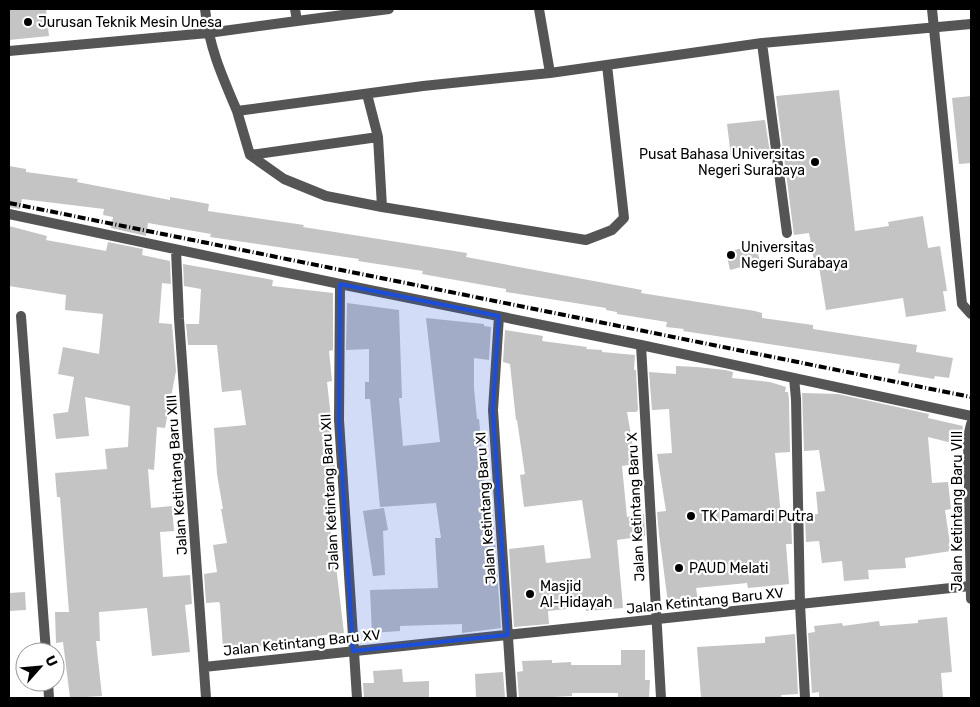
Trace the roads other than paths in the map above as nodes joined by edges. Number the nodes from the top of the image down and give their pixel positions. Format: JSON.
{"nodes":[{"id":1,"x":205,"y":9,"type":"edge"},
{"id":2,"x":295,"y":9,"type":"edge"},
{"id":3,"x":389,"y":9,"type":"edge"},
{"id":4,"x":539,"y":9,"type":"edge"},
{"id":5,"x":932,"y":9,"type":"edge"},
{"id":6,"x":297,"y":21,"type":"junction"},
{"id":7,"x":971,"y":24,"type":"edge"},
{"id":8,"x":935,"y":26,"type":"junction"},
{"id":9,"x":208,"y":32,"type":"junction"},
{"id":10,"x":762,"y":43,"type":"junction"},
{"id":11,"x":9,"y":50,"type":"edge"},
{"id":12,"x":607,"y":65,"type":"junction"},
{"id":13,"x":550,"y":73,"type":"junction"},
{"id":14,"x":367,"y":94,"type":"junction"},
{"id":15,"x":238,"y":111,"type":"junction"},
{"id":16,"x":378,"y":137,"type":"junction"},
{"id":17,"x":250,"y":155,"type":"junction"},
{"id":18,"x":382,"y":207,"type":"junction"},
{"id":19,"x":9,"y":214,"type":"edge"},
{"id":20,"x":788,"y":233,"type":"dead end"},
{"id":21,"x":176,"y":250,"type":"junction"},
{"id":22,"x":340,"y":284,"type":"junction"},
{"id":23,"x":971,"y":314,"type":"edge"},
{"id":24,"x":21,"y":316,"type":"dead end"},
{"id":25,"x":499,"y":316,"type":"junction"},
{"id":26,"x":641,"y":345,"type":"junction"},
{"id":27,"x":794,"y":378,"type":"junction"},
{"id":28,"x":971,"y":416,"type":"edge"},
{"id":29,"x":971,"y":424,"type":"edge"},
{"id":30,"x":970,"y":488,"type":"edge"},
{"id":31,"x":970,"y":586,"type":"edge"},
{"id":32,"x":971,"y":599,"type":"edge"},
{"id":33,"x":800,"y":604,"type":"junction"},
{"id":34,"x":656,"y":620,"type":"junction"},
{"id":35,"x":508,"y":635,"type":"junction"},
{"id":36,"x":45,"y":642,"type":"edge"},
{"id":37,"x":353,"y":651,"type":"junction"},
{"id":38,"x":204,"y":667,"type":"junction"},
{"id":39,"x":206,"y":698,"type":"edge"},
{"id":40,"x":357,"y":698,"type":"edge"},
{"id":41,"x":512,"y":698,"type":"edge"},
{"id":42,"x":661,"y":698,"type":"edge"},
{"id":43,"x":805,"y":698,"type":"edge"}],
"edges":[{"from":1,"to":9,"type":"street"},
{"from":2,"to":6,"type":"street"},
{"from":3,"to":6,"type":"street"},
{"from":4,"to":13,"type":"street"},
{"from":5,"to":8,"type":"street"},
{"from":6,"to":9,"type":"street"},
{"from":7,"to":8,"type":"street"},
{"from":8,"to":10,"type":"street"},
{"from":8,"to":23,"type":"street"},
{"from":9,"to":11,"type":"street"},
{"from":9,"to":15,"type":"street"},
{"from":10,"to":12,"type":"street"},
{"from":10,"to":20,"type":"street"},
{"from":12,"to":13,"type":"street"},
{"from":12,"to":18,"type":"street"},
{"from":13,"to":14,"type":"street"},
{"from":14,"to":15,"type":"street"},
{"from":14,"to":16,"type":"street"},
{"from":15,"to":17,"type":"street"},
{"from":16,"to":17,"type":"street"},
{"from":16,"to":18,"type":"street"},
{"from":17,"to":18,"type":"street"},
{"from":19,"to":21,"type":"street"},
{"from":21,"to":22,"type":"street"},
{"from":21,"to":38,"type":"street","name":"Jalan Ketintang Baru XIII"},
{"from":22,"to":25,"type":"street"},
{"from":22,"to":37,"type":"street","name":"Jalan Ketintang Baru XII"},
{"from":24,"to":36,"type":"street"},
{"from":25,"to":26,"type":"street"},
{"from":25,"to":35,"type":"street","name":"Jalan Ketintang Baru XI"},
{"from":26,"to":27,"type":"street"},
{"from":26,"to":34,"type":"street","name":"Jalan Ketintang Baru X"},
{"from":27,"to":28,"type":"street"},
{"from":27,"to":33,"type":"street"},
{"from":29,"to":30,"type":"street","name":"Jalan Ketintang Baru VIII"},
{"from":30,"to":31,"type":"street","name":"Jalan Ketintang Baru VIII"},
{"from":31,"to":32,"type":"street","name":"Jalan Ketintang Baru VIII"},
{"from":31,"to":33,"type":"street","name":"Jalan Ketintang Baru XV"},
{"from":33,"to":34,"type":"street","name":"Jalan Ketintang Baru XV"},
{"from":33,"to":43,"type":"street"},
{"from":34,"to":35,"type":"street","name":"Jalan Ketintang Baru XV"},
{"from":34,"to":42,"type":"street","name":"Jalan Ketintang Baru X"},
{"from":35,"to":37,"type":"street","name":"Jalan Ketintang Baru XV"},
{"from":35,"to":41,"type":"street","name":"Jalan Ketintang Baru XI"},
{"from":37,"to":38,"type":"street","name":"Jalan Ketintang Baru XV"},
{"from":37,"to":40,"type":"street","name":"Jalan Ketintang Baru XII"},
{"from":38,"to":39,"type":"street","name":"Jalan Ketintang Baru XIII"}]}
